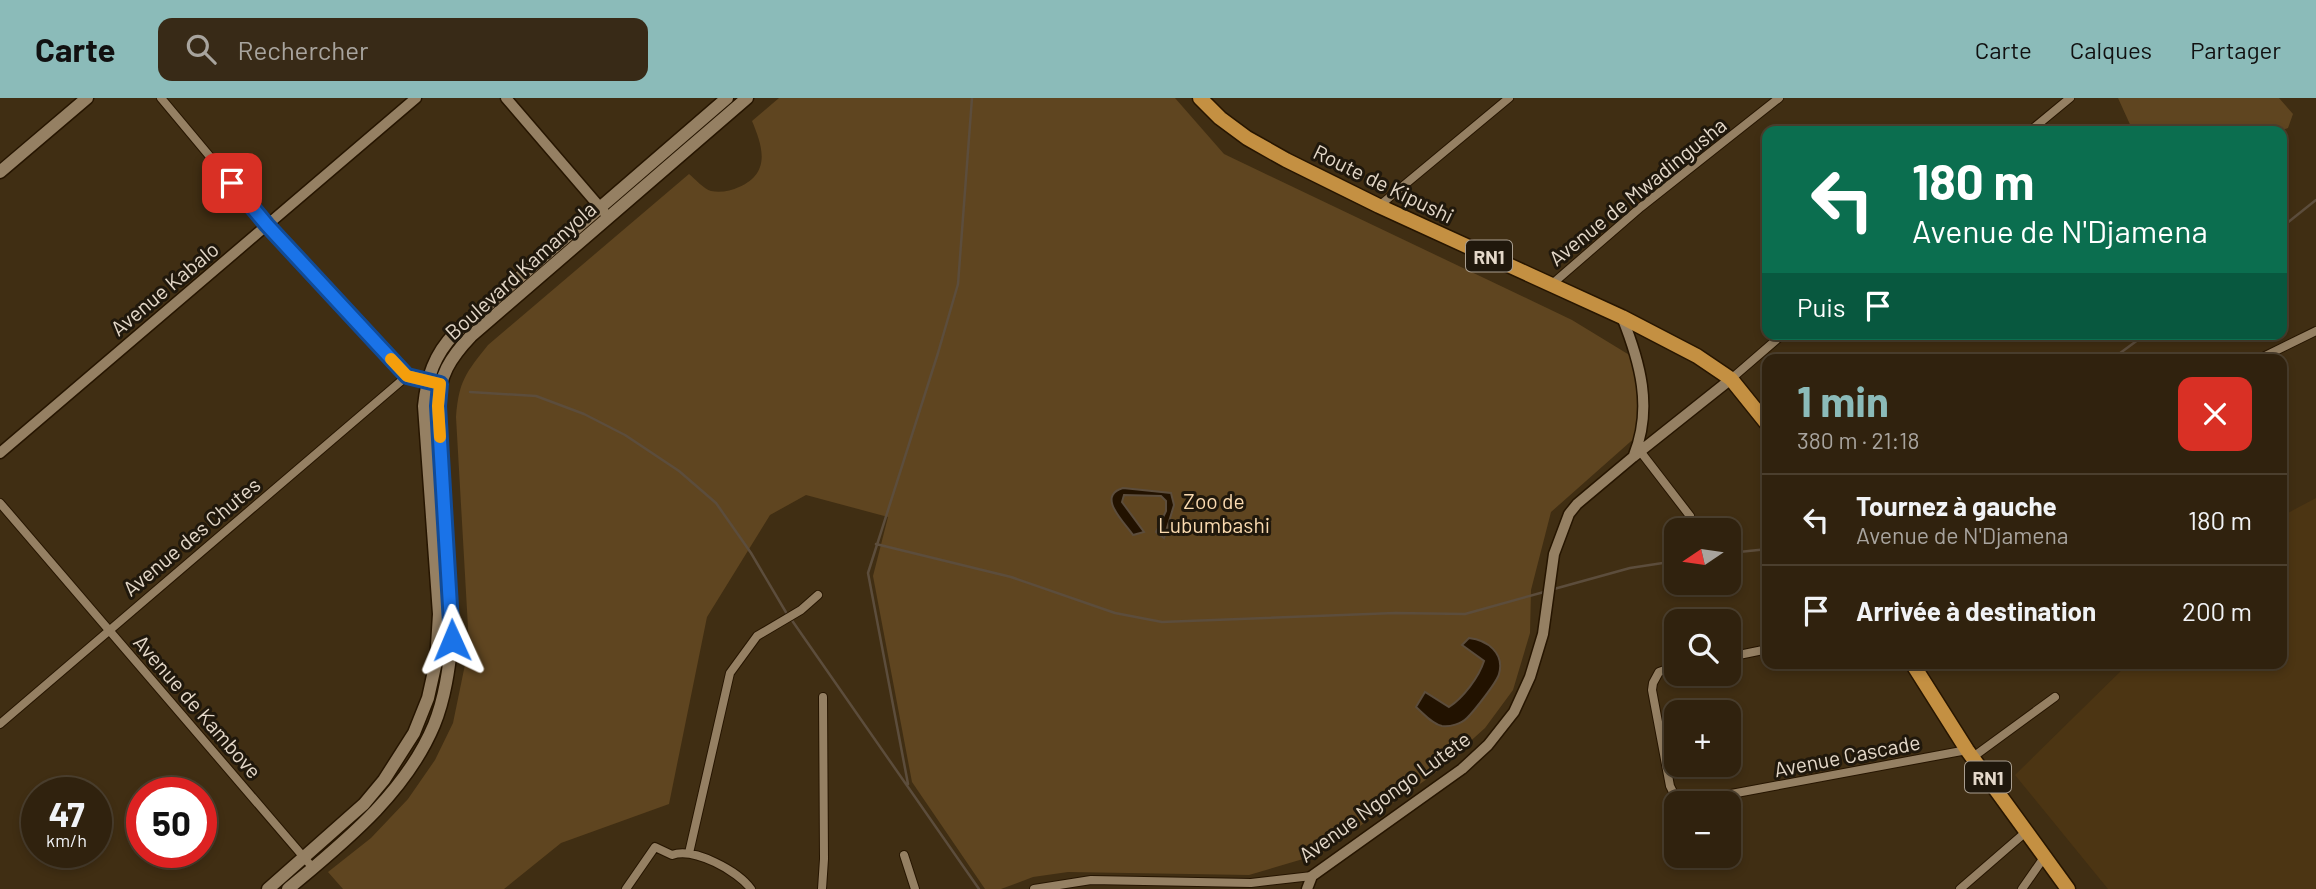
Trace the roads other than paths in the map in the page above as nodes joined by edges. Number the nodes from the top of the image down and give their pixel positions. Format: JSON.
{"nodes":[{"id":1,"x":87,"y":98,"type":"edge"},
{"id":2,"x":161,"y":98,"type":"edge"},
{"id":3,"x":416,"y":98,"type":"edge"},
{"id":4,"x":506,"y":98,"type":"edge"},
{"id":5,"x":726,"y":98,"type":"edge"},
{"id":6,"x":747,"y":98,"type":"edge"},
{"id":7,"x":1200,"y":98,"type":"edge"},
{"id":8,"x":1509,"y":98,"type":"edge"},
{"id":9,"x":1779,"y":98,"type":"edge"},
{"id":10,"x":2070,"y":98,"type":"edge"},
{"id":11,"x":2036,"y":126,"type":"edge"},
{"id":12,"x":0,"y":172,"type":"edge"},
{"id":13,"x":1379,"y":206,"type":"junction"},
{"id":14,"x":604,"y":212,"type":"junction"},
{"id":15,"x":267,"y":225,"type":"junction"},
{"id":16,"x":1550,"y":285,"type":"junction"},
{"id":17,"x":1622,"y":317,"type":"junction"},
{"id":18,"x":2316,"y":331,"type":"edge"},
{"id":19,"x":1776,"y":340,"type":"edge"},
{"id":20,"x":2269,"y":354,"type":"edge"},
{"id":21,"x":407,"y":376,"type":"junction"},
{"id":22,"x":1731,"y":379,"type":"junction"},
{"id":23,"x":434,"y":382,"type":"junction"},
{"id":24,"x":1762,"y":418,"type":"edge"},
{"id":25,"x":0,"y":453,"type":"edge"},
{"id":26,"x":1636,"y":454,"type":"junction"},
{"id":27,"x":0,"y":503,"type":"edge"},
{"id":28,"x":1690,"y":516,"type":"dead end"},
{"id":29,"x":818,"y":595,"type":"dead end"},
{"id":30,"x":109,"y":629,"type":"junction"},
{"id":31,"x":1762,"y":650,"type":"edge"},
{"id":32,"x":1741,"y":655,"type":"edge"},
{"id":33,"x":1916,"y":669,"type":"edge"},
{"id":34,"x":1664,"y":670,"type":"edge"},
{"id":35,"x":823,"y":697,"type":"dead end"},
{"id":36,"x":2055,"y":697,"type":"dead end"},
{"id":37,"x":0,"y":724,"type":"edge"},
{"id":38,"x":1970,"y":754,"type":"junction"},
{"id":39,"x":2026,"y":831,"type":"junction"},
{"id":40,"x":689,"y":853,"type":"junction"},
{"id":41,"x":904,"y":855,"type":"dead end"},
{"id":42,"x":2045,"y":856,"type":"junction"},
{"id":43,"x":309,"y":863,"type":"junction"},
{"id":44,"x":1312,"y":876,"type":"junction"},
{"id":45,"x":268,"y":889,"type":"edge"},
{"id":46,"x":288,"y":889,"type":"edge"},
{"id":47,"x":626,"y":889,"type":"edge"},
{"id":48,"x":751,"y":889,"type":"edge"},
{"id":49,"x":822,"y":889,"type":"edge"},
{"id":50,"x":915,"y":889,"type":"edge"},
{"id":51,"x":1034,"y":889,"type":"edge"},
{"id":52,"x":1307,"y":889,"type":"edge"},
{"id":53,"x":1960,"y":889,"type":"edge"},
{"id":54,"x":2022,"y":889,"type":"edge"},
{"id":55,"x":2068,"y":889,"type":"edge"}],
"edges":[{"from":1,"to":12,"type":"main road"},
{"from":2,"to":15,"type":"street"},
{"from":3,"to":15,"type":"street","name":"Avenue Kabalo"},
{"from":4,"to":14,"type":"street"},
{"from":5,"to":14,"type":"main road","name":"Boulevard Kamanyola"},
{"from":6,"to":14,"type":"main road","name":"Boulevard Kamanyola"},
{"from":7,"to":13,"type":"highway","name":"Route de Kipushi","number":"RN1"},
{"from":8,"to":13,"type":"street"},
{"from":9,"to":16,"type":"street","name":"Avenue de Mwadingusha"},
{"from":10,"to":11,"type":"street"},
{"from":13,"to":16,"type":"highway","name":"Route de Kipushi","number":"RN1"},
{"from":14,"to":23,"type":"main road","name":"Boulevard Kamanyola"},
{"from":15,"to":21,"type":"street"},
{"from":15,"to":25,"type":"street","name":"Avenue Kabalo"},
{"from":16,"to":17,"type":"highway","name":"Route de Kipushi","number":"RN1"},
{"from":17,"to":22,"type":"highway","name":"Route de Kipushi","number":"RN1"},
{"from":17,"to":26,"type":"street"},
{"from":18,"to":20,"type":"street"},
{"from":19,"to":22,"type":"street"},
{"from":21,"to":23,"type":"street"},
{"from":21,"to":30,"type":"street","name":"Avenue des Chutes"},
{"from":22,"to":24,"type":"highway","name":"Route de Kipushi","number":"RN1"},
{"from":22,"to":26,"type":"street","name":"Avenue Ngongo Lutete"},
{"from":23,"to":43,"type":"main road","name":"Boulevard Kamanyola"},
{"from":26,"to":28,"type":"street"},
{"from":26,"to":44,"type":"street","name":"Avenue Ngongo Lutete"},
{"from":27,"to":30,"type":"street","name":"Avenue de Kambove"},
{"from":29,"to":40,"type":"street"},
{"from":30,"to":37,"type":"street","name":"Avenue des Chutes"},
{"from":30,"to":43,"type":"street","name":"Avenue de Kambove"},
{"from":31,"to":32,"type":"street"},
{"from":33,"to":38,"type":"highway","number":"RN1"},
{"from":34,"to":38,"type":"street","name":"Avenue Cascade"},
{"from":35,"to":49,"type":"street"},
{"from":36,"to":38,"type":"street"},
{"from":38,"to":39,"type":"highway","number":"RN1"},
{"from":39,"to":42,"type":"highway","number":"RN1"},
{"from":39,"to":53,"type":"street"},
{"from":40,"to":47,"type":"street"},
{"from":40,"to":48,"type":"street"},
{"from":41,"to":50,"type":"street"},
{"from":42,"to":54,"type":"street"},
{"from":42,"to":55,"type":"highway","number":"RN1"},
{"from":43,"to":45,"type":"main road","name":"Boulevard Kamanyola"},
{"from":43,"to":46,"type":"main road","name":"Boulevard Kamanyola"},
{"from":44,"to":51,"type":"street","name":"Avenue Ngongo Lutete"},
{"from":44,"to":52,"type":"street"}]}
